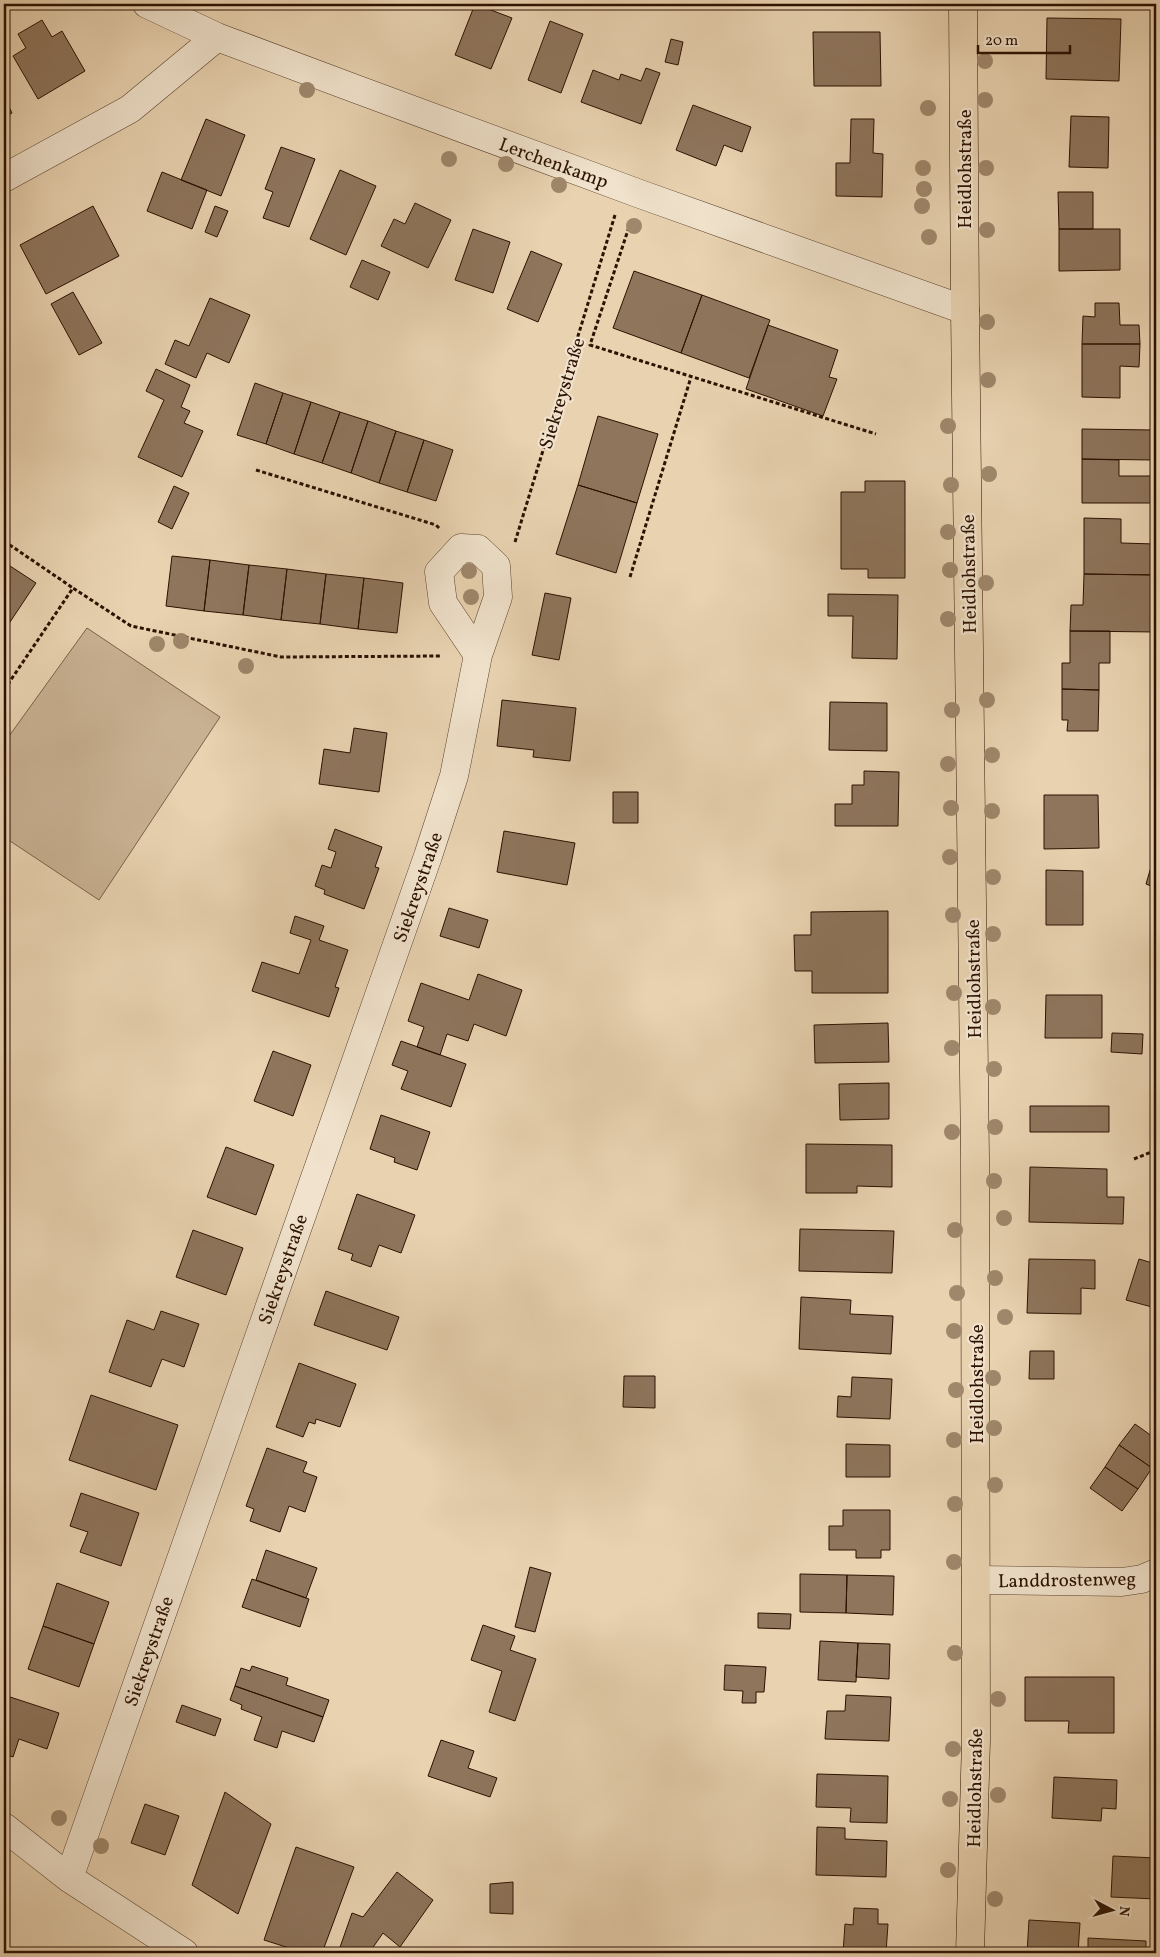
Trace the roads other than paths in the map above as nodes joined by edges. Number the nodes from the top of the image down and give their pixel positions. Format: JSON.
{"nodes":[{"id":1,"x":147,"y":4,"type":"edge"},
{"id":2,"x":964,"y":4,"type":"edge"},
{"id":3,"x":217,"y":37,"type":"junction"},
{"id":4,"x":4,"y":178,"type":"edge"},
{"id":5,"x":965,"y":310,"type":"junction"},
{"id":6,"x":478,"y":655,"type":"junction"},
{"id":7,"x":1156,"y":1573,"type":"edge"},
{"id":8,"x":976,"y":1580,"type":"junction"},
{"id":9,"x":4,"y":1827,"type":"edge"},
{"id":10,"x":69,"y":1878,"type":"junction"},
{"id":11,"x":184,"y":1953,"type":"edge"},
{"id":12,"x":970,"y":1953,"type":"edge"}],
"edges":[{"from":1,"to":3,"type":"street","name":"Lerchenkamp"},
{"from":2,"to":5,"type":"main road","name":"Heidlohstraße"},
{"from":3,"to":4,"type":"street"},
{"from":3,"to":5,"type":"street","name":"Lerchenkamp"},
{"from":5,"to":8,"type":"main road","name":"Heidlohstraße"},
{"from":6,"to":6,"type":"street","name":"Siekreystraße"},
{"from":6,"to":10,"type":"street","name":"Siekreystraße"},
{"from":7,"to":8,"type":"street","name":"Landdrostenweg"},
{"from":8,"to":12,"type":"main road","name":"Heidlohstraße"},
{"from":9,"to":10,"type":"street"},
{"from":10,"to":11,"type":"street"}]}
